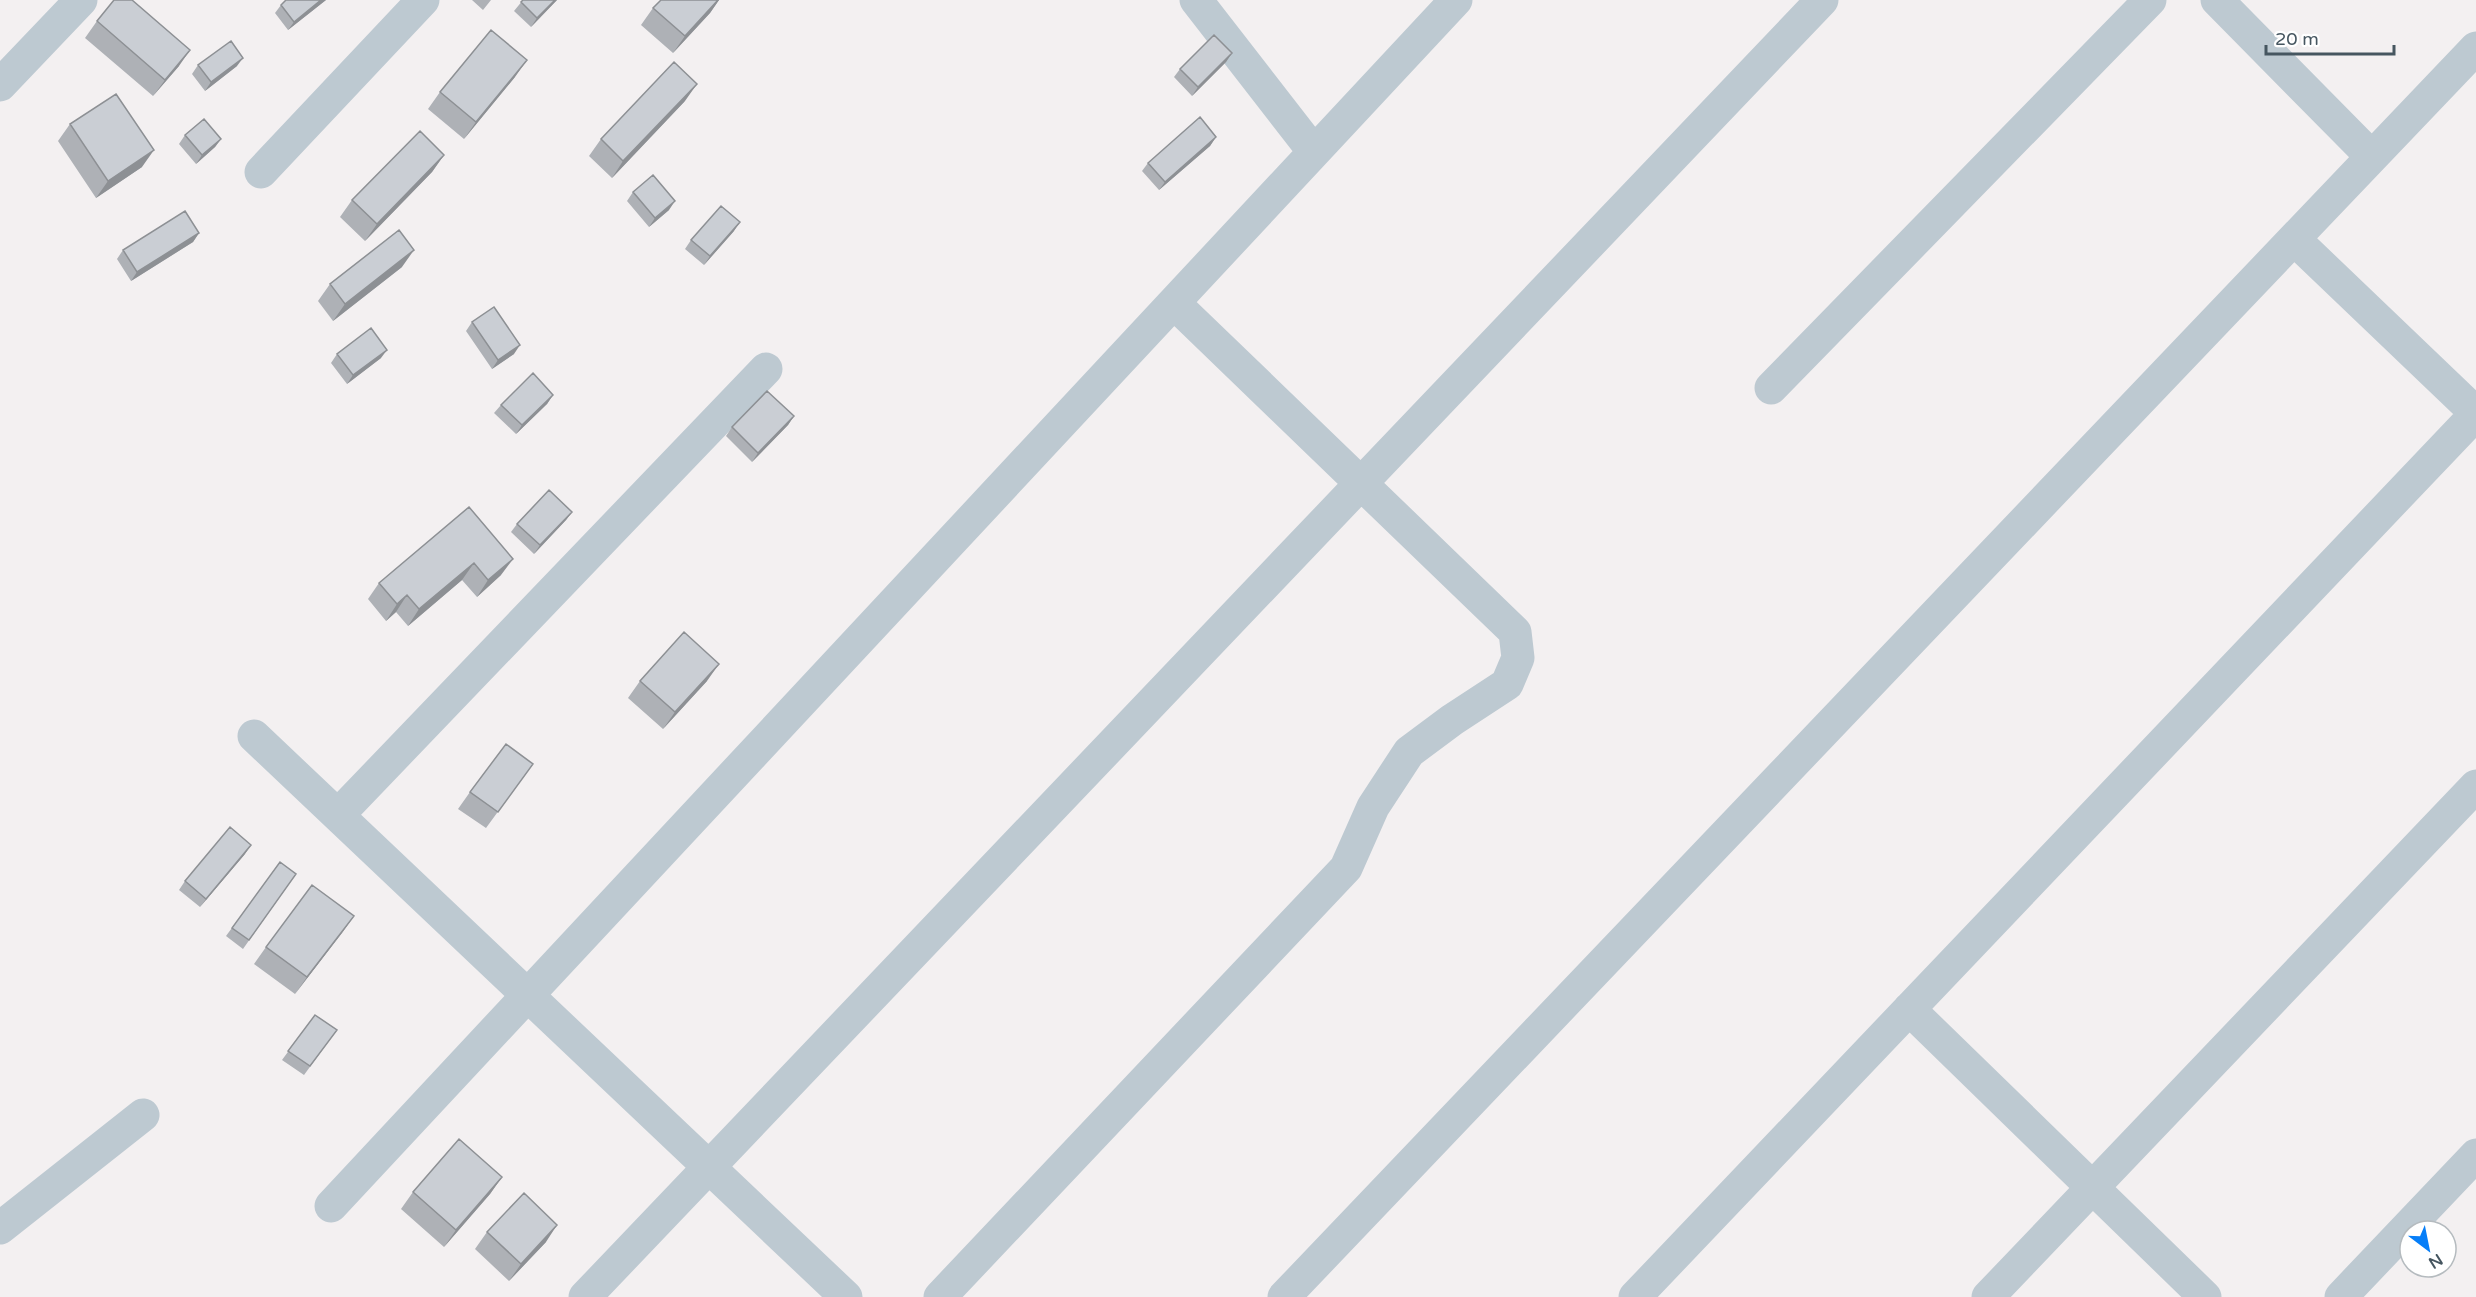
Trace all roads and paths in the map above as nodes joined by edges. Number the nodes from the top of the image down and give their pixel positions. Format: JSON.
{"nodes":[{"id":1,"x":81,"y":0,"type":"edge"},
{"id":2,"x":423,"y":0,"type":"edge"},
{"id":3,"x":1196,"y":0,"type":"edge"},
{"id":4,"x":1456,"y":0,"type":"edge"},
{"id":5,"x":1822,"y":0,"type":"edge"},
{"id":6,"x":2150,"y":0,"type":"edge"},
{"id":7,"x":2217,"y":0,"type":"edge"},
{"id":8,"x":2476,"y":48,"type":"edge"},
{"id":9,"x":0,"y":86,"type":"edge"},
{"id":10,"x":1314,"y":152,"type":"junction"},
{"id":11,"x":2372,"y":157,"type":"junction"},
{"id":12,"x":261,"y":172,"type":"dead end"},
{"id":13,"x":2294,"y":239,"type":"junction"},
{"id":14,"x":1174,"y":303,"type":"junction"},
{"id":15,"x":766,"y":369,"type":"dead end"},
{"id":16,"x":1771,"y":387,"type":"dead end"},
{"id":17,"x":2476,"y":413,"type":"edge"},
{"id":18,"x":1362,"y":483,"type":"junction"},
{"id":19,"x":254,"y":736,"type":"dead end"},
{"id":20,"x":2476,"y":786,"type":"edge"},
{"id":21,"x":338,"y":815,"type":"junction"},
{"id":22,"x":527,"y":995,"type":"junction"},
{"id":23,"x":1909,"y":1009,"type":"junction"},
{"id":24,"x":143,"y":1115,"type":"dead end"},
{"id":25,"x":2476,"y":1155,"type":"edge"},
{"id":26,"x":709,"y":1167,"type":"junction"},
{"id":27,"x":2092,"y":1188,"type":"junction"},
{"id":28,"x":331,"y":1206,"type":"dead end"},
{"id":29,"x":0,"y":1228,"type":"edge"},
{"id":30,"x":585,"y":1297,"type":"edge"},
{"id":31,"x":846,"y":1297,"type":"edge"},
{"id":32,"x":940,"y":1297,"type":"edge"},
{"id":33,"x":1284,"y":1297,"type":"edge"},
{"id":34,"x":1635,"y":1297,"type":"edge"},
{"id":35,"x":1988,"y":1297,"type":"edge"},
{"id":36,"x":2205,"y":1297,"type":"edge"},
{"id":37,"x":2341,"y":1297,"type":"edge"}],
"edges":[{"from":1,"to":9,"type":"street"},
{"from":2,"to":12,"type":"street"},
{"from":3,"to":10,"type":"street"},
{"from":4,"to":10,"type":"street"},
{"from":5,"to":18,"type":"street"},
{"from":6,"to":16,"type":"street"},
{"from":7,"to":11,"type":"street"},
{"from":8,"to":11,"type":"street"},
{"from":10,"to":14,"type":"street"},
{"from":11,"to":13,"type":"street"},
{"from":13,"to":17,"type":"street"},
{"from":13,"to":33,"type":"street"},
{"from":14,"to":18,"type":"street"},
{"from":14,"to":22,"type":"street"},
{"from":15,"to":21,"type":"street"},
{"from":17,"to":23,"type":"street"},
{"from":18,"to":26,"type":"street"},
{"from":18,"to":32,"type":"street"},
{"from":19,"to":21,"type":"street"},
{"from":20,"to":27,"type":"street"},
{"from":21,"to":22,"type":"street"},
{"from":22,"to":26,"type":"street"},
{"from":22,"to":28,"type":"street"},
{"from":23,"to":27,"type":"street"},
{"from":23,"to":34,"type":"street"},
{"from":24,"to":29,"type":"street"},
{"from":25,"to":37,"type":"street"},
{"from":26,"to":30,"type":"street"},
{"from":26,"to":31,"type":"street"},
{"from":27,"to":35,"type":"street"},
{"from":27,"to":36,"type":"street"}]}
